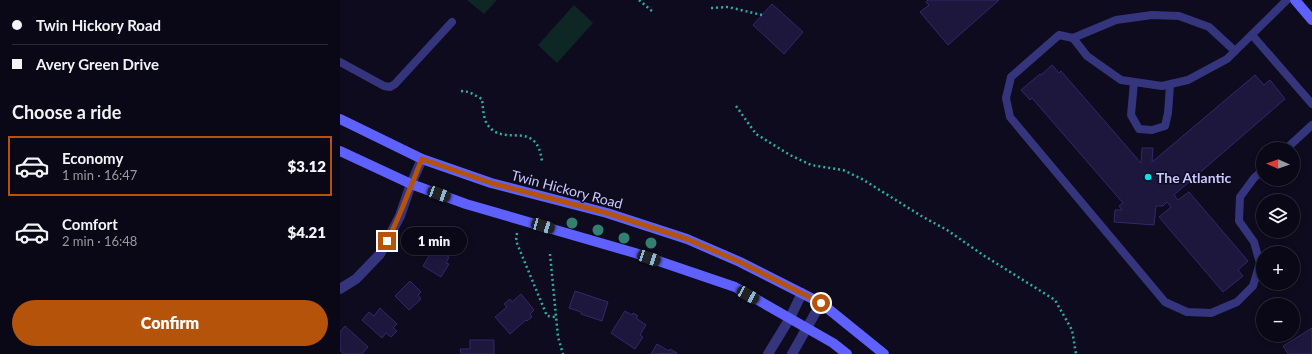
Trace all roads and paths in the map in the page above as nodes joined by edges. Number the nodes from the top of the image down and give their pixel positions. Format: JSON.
{"nodes":[{"id":1,"x":639,"y":0,"type":"edge"},
{"id":2,"x":1287,"y":0,"type":"edge"},
{"id":3,"x":1295,"y":0,"type":"edge"},
{"id":4,"x":711,"y":8,"type":"dead end"},
{"id":5,"x":653,"y":12,"type":"dead end"},
{"id":6,"x":762,"y":15,"type":"dead end"},
{"id":7,"x":1312,"y":20,"type":"edge"},
{"id":8,"x":452,"y":22,"type":"dead end"},
{"id":9,"x":1252,"y":35,"type":"junction"},
{"id":10,"x":1073,"y":38,"type":"junction"},
{"id":11,"x":1235,"y":51,"type":"junction"},
{"id":12,"x":340,"y":62,"type":"edge"},
{"id":13,"x":1134,"y":82,"type":"junction"},
{"id":14,"x":1170,"y":85,"type":"junction"},
{"id":15,"x":461,"y":91,"type":"dead end"},
{"id":16,"x":1312,"y":104,"type":"edge"},
{"id":17,"x":736,"y":106,"type":"dead end"},
{"id":18,"x":340,"y":119,"type":"edge"},
{"id":19,"x":1312,"y":125,"type":"edge"},
{"id":20,"x":1294,"y":142,"type":"edge"},
{"id":21,"x":340,"y":151,"type":"edge"},
{"id":22,"x":422,"y":159,"type":"junction"},
{"id":23,"x":542,"y":162,"type":"dead end"},
{"id":24,"x":1256,"y":176,"type":"edge"},
{"id":25,"x":411,"y":184,"type":"junction"},
{"id":26,"x":516,"y":233,"type":"dead end"},
{"id":27,"x":550,"y":254,"type":"dead end"},
{"id":28,"x":340,"y":289,"type":"edge"},
{"id":29,"x":802,"y":293,"type":"junction"},
{"id":30,"x":821,"y":303,"type":"junction"},
{"id":31,"x":555,"y":317,"type":"junction"},
{"id":32,"x":790,"y":318,"type":"junction"},
{"id":33,"x":807,"y":328,"type":"junction"},
{"id":34,"x":563,"y":354,"type":"edge"},
{"id":35,"x":768,"y":354,"type":"edge"},
{"id":36,"x":792,"y":354,"type":"edge"},
{"id":37,"x":847,"y":354,"type":"edge"},
{"id":38,"x":884,"y":354,"type":"edge"},
{"id":39,"x":1076,"y":354,"type":"edge"}],
"edges":[{"from":1,"to":5,"type":"path"},
{"from":2,"to":9,"type":"lane"},
{"from":3,"to":7,"type":"main road"},
{"from":4,"to":6,"type":"path"},
{"from":8,"to":12,"type":"lane"},
{"from":9,"to":11,"type":"lane"},
{"from":9,"to":16,"type":"lane"},
{"from":10,"to":11,"type":"lane"},
{"from":10,"to":13,"type":"lane"},
{"from":10,"to":24,"type":"lane"},
{"from":11,"to":14,"type":"lane"},
{"from":13,"to":14,"type":"lane"},
{"from":13,"to":14,"type":"lane"},
{"from":15,"to":23,"type":"path"},
{"from":17,"to":39,"type":"path"},
{"from":18,"to":22,"type":"main road","name":"Twin Hickory Road"},
{"from":19,"to":20,"type":"lane"},
{"from":21,"to":25,"type":"main road"},
{"from":22,"to":25,"type":"street"},
{"from":22,"to":29,"type":"main road","name":"Twin Hickory Road"},
{"from":25,"to":28,"type":"street"},
{"from":25,"to":32,"type":"main road"},
{"from":26,"to":31,"type":"path"},
{"from":27,"to":31,"type":"path"},
{"from":29,"to":30,"type":"main road","name":"Twin Hickory Road"},
{"from":29,"to":32,"type":"street"},
{"from":30,"to":33,"type":"street"},
{"from":30,"to":38,"type":"main road","name":"Twin Hickory Road"},
{"from":31,"to":34,"type":"path"},
{"from":32,"to":33,"type":"main road"},
{"from":32,"to":35,"type":"street"},
{"from":33,"to":36,"type":"street"},
{"from":33,"to":37,"type":"main road"}]}
